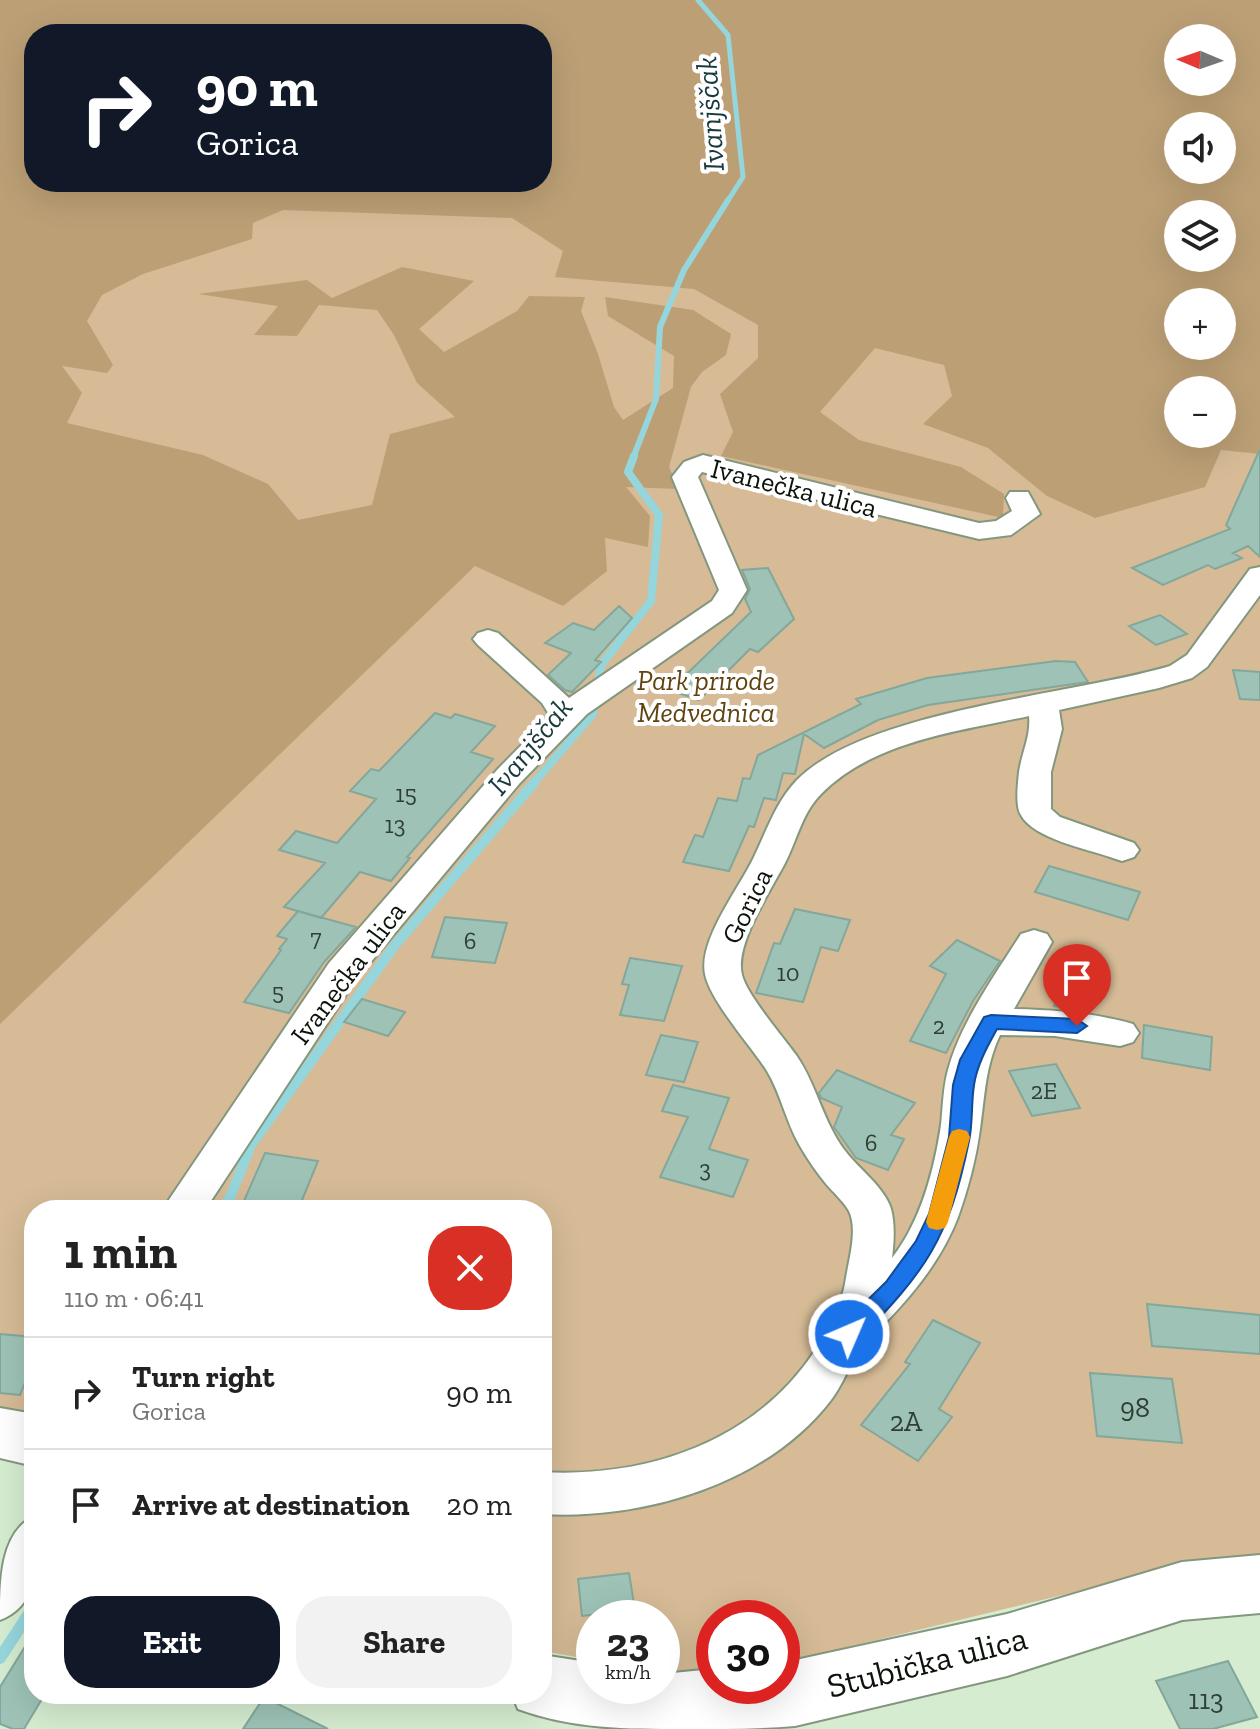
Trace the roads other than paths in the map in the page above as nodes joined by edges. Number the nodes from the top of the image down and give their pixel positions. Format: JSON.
{"nodes":[{"id":1,"x":1019,"y":498,"type":"dead end"},
{"id":2,"x":1260,"y":575,"type":"edge"},
{"id":3,"x":1243,"y":619,"type":"edge"},
{"id":4,"x":488,"y":639,"type":"dead end"},
{"id":5,"x":1043,"y":704,"type":"junction"},
{"id":6,"x":571,"y":711,"type":"junction"},
{"id":7,"x":1122,"y":850,"type":"dead end"},
{"id":8,"x":1034,"y":942,"type":"dead end"},
{"id":9,"x":991,"y":1022,"type":"junction"},
{"id":10,"x":1120,"y":1033,"type":"dead end"},
{"id":11,"x":190,"y":1200,"type":"edge"},
{"id":12,"x":849,"y":1334,"type":"junction"},
{"id":13,"x":0,"y":1433,"type":"edge"},
{"id":14,"x":24,"y":1438,"type":"edge"},
{"id":15,"x":552,"y":1494,"type":"edge"},
{"id":16,"x":24,"y":1555,"type":"edge"},
{"id":17,"x":1260,"y":1584,"type":"edge"},
{"id":18,"x":0,"y":1597,"type":"edge"},
{"id":19,"x":552,"y":1689,"type":"edge"},
{"id":20,"x":799,"y":1712,"type":"edge"}],
"edges":[{"from":1,"to":6,"type":"street","name":"Ivanečka ulica"},
{"from":2,"to":3,"type":"street","name":"Gorica"},
{"from":3,"to":5,"type":"street","name":"Gorica"},
{"from":4,"to":6,"type":"street"},
{"from":5,"to":7,"type":"street"},
{"from":5,"to":12,"type":"street","name":"Gorica"},
{"from":6,"to":11,"type":"street","name":"Ivanečka ulica"},
{"from":8,"to":9,"type":"street","name":"Gorica"},
{"from":9,"to":10,"type":"street"},
{"from":9,"to":12,"type":"street","name":"Gorica"},
{"from":12,"to":15,"type":"street","name":"Gorica"},
{"from":13,"to":14,"type":"main road"},
{"from":16,"to":18,"type":"street"},
{"from":17,"to":20,"type":"main road","name":"Stubička ulica"},
{"from":19,"to":20,"type":"main road","name":"Stubička ulica"}]}
